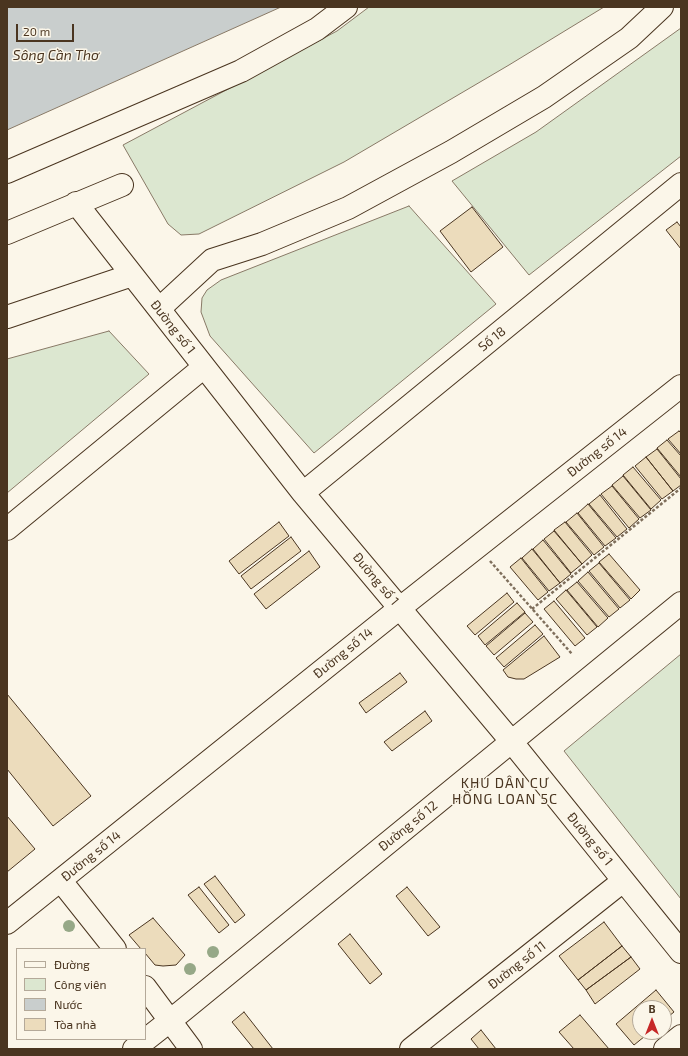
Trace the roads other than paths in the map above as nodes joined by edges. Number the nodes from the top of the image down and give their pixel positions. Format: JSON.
{"nodes":[{"id":1,"x":346,"y":7,"type":"edge"},
{"id":2,"x":662,"y":7,"type":"edge"},
{"id":3,"x":7,"y":172,"type":"edge"},
{"id":4,"x":681,"y":184,"type":"edge"},
{"id":5,"x":122,"y":185,"type":"dead end"},
{"id":6,"x":76,"y":204,"type":"junction"},
{"id":7,"x":7,"y":233,"type":"edge"},
{"id":8,"x":132,"y":275,"type":"junction"},
{"id":9,"x":159,"y":310,"type":"junction"},
{"id":10,"x":7,"y":317,"type":"edge"},
{"id":11,"x":204,"y":367,"type":"junction"},
{"id":12,"x":681,"y":386,"type":"edge"},
{"id":13,"x":303,"y":493,"type":"junction"},
{"id":14,"x":7,"y":529,"type":"edge"},
{"id":15,"x":681,"y":602,"type":"edge"},
{"id":16,"x":400,"y":608,"type":"junction"},
{"id":17,"x":511,"y":741,"type":"junction"},
{"id":18,"x":61,"y":881,"type":"junction"},
{"id":19,"x":623,"y":881,"type":"junction"},
{"id":20,"x":7,"y":923,"type":"edge"},
{"id":21,"x":114,"y":948,"type":"edge"},
{"id":22,"x":681,"y":952,"type":"edge"},
{"id":23,"x":146,"y":988,"type":"edge"},
{"id":24,"x":169,"y":1021,"type":"junction"},
{"id":25,"x":681,"y":1036,"type":"edge"},
{"id":26,"x":146,"y":1039,"type":"edge"},
{"id":27,"x":145,"y":1040,"type":"edge"},
{"id":28,"x":134,"y":1049,"type":"edge"},
{"id":29,"x":191,"y":1049,"type":"edge"},
{"id":30,"x":411,"y":1049,"type":"edge"},
{"id":31,"x":665,"y":1049,"type":"edge"}],
"edges":[{"from":1,"to":3,"type":"street"},
{"from":2,"to":9,"type":"street"},
{"from":4,"to":13,"type":"street","name":"Số 18"},
{"from":5,"to":6,"type":"street"},
{"from":6,"to":7,"type":"street"},
{"from":6,"to":8,"type":"street","name":"Đường số 1"},
{"from":8,"to":9,"type":"street","name":"Đường số 1"},
{"from":8,"to":10,"type":"street"},
{"from":9,"to":11,"type":"street","name":"Đường số 1"},
{"from":11,"to":13,"type":"street","name":"Đường số 1"},
{"from":11,"to":14,"type":"street"},
{"from":12,"to":16,"type":"street","name":"Đường số 14"},
{"from":13,"to":16,"type":"street","name":"Đường số 1"},
{"from":15,"to":17,"type":"street","name":"Đường số 12"},
{"from":16,"to":17,"type":"street","name":"Đường số 1"},
{"from":16,"to":18,"type":"street","name":"Đường số 14"},
{"from":17,"to":19,"type":"street","name":"Đường số 1"},
{"from":17,"to":24,"type":"street","name":"Đường số 12"},
{"from":18,"to":20,"type":"street","name":"Đường số 14"},
{"from":18,"to":21,"type":"street"},
{"from":19,"to":22,"type":"street","name":"Đường số 1"},
{"from":19,"to":30,"type":"street","name":"Đường số 11"},
{"from":23,"to":24,"type":"street"},
{"from":24,"to":26,"type":"street","name":"Đường số 12"},
{"from":24,"to":29,"type":"street"},
{"from":25,"to":31,"type":"street"},
{"from":27,"to":28,"type":"street","name":"Đường số 12"}]}
